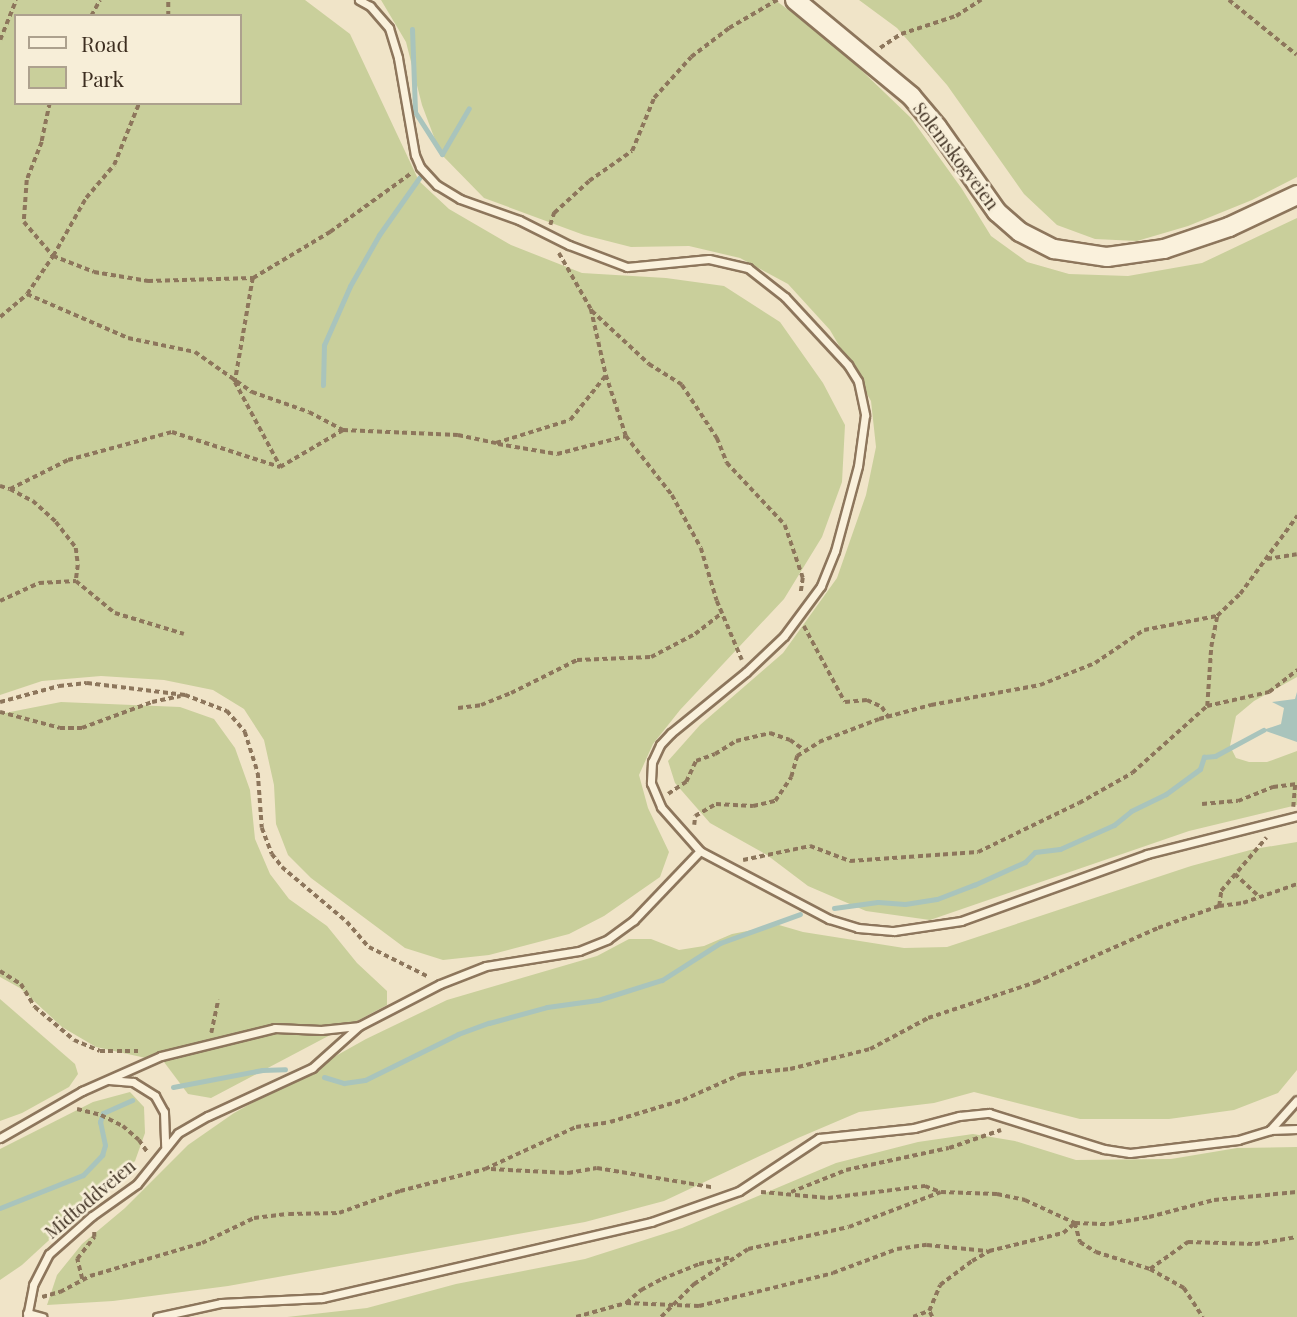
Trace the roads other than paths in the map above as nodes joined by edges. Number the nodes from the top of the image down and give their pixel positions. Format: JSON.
{"nodes":[{"id":1,"x":359,"y":0,"type":"edge"},
{"id":2,"x":795,"y":0,"type":"edge"},
{"id":3,"x":1297,"y":195,"type":"edge"},
{"id":4,"x":1295,"y":817,"type":"edge"},
{"id":5,"x":701,"y":851,"type":"junction"},
{"id":6,"x":359,"y":1026,"type":"junction"},
{"id":7,"x":106,"y":1080,"type":"junction"},
{"id":8,"x":1297,"y":1100,"type":"edge"},
{"id":9,"x":1297,"y":1129,"type":"edge"},
{"id":10,"x":1270,"y":1130,"type":"junction"},
{"id":11,"x":0,"y":1138,"type":"edge"},
{"id":12,"x":165,"y":1147,"type":"junction"},
{"id":13,"x":27,"y":1315,"type":"edge"},
{"id":14,"x":42,"y":1317,"type":"edge"},
{"id":15,"x":157,"y":1317,"type":"edge"}],
"edges":[{"from":1,"to":5,"type":"lane"},
{"from":2,"to":3,"type":"street","name":"Solemskogveien"},
{"from":4,"to":5,"type":"lane"},
{"from":5,"to":6,"type":"lane"},
{"from":6,"to":7,"type":"lane"},
{"from":6,"to":12,"type":"lane"},
{"from":7,"to":11,"type":"lane"},
{"from":7,"to":12,"type":"lane"},
{"from":8,"to":10,"type":"lane"},
{"from":9,"to":10,"type":"lane"},
{"from":10,"to":15,"type":"lane"},
{"from":12,"to":13,"type":"lane","name":"Midtoddveien"},
{"from":13,"to":14,"type":"lane"}]}
